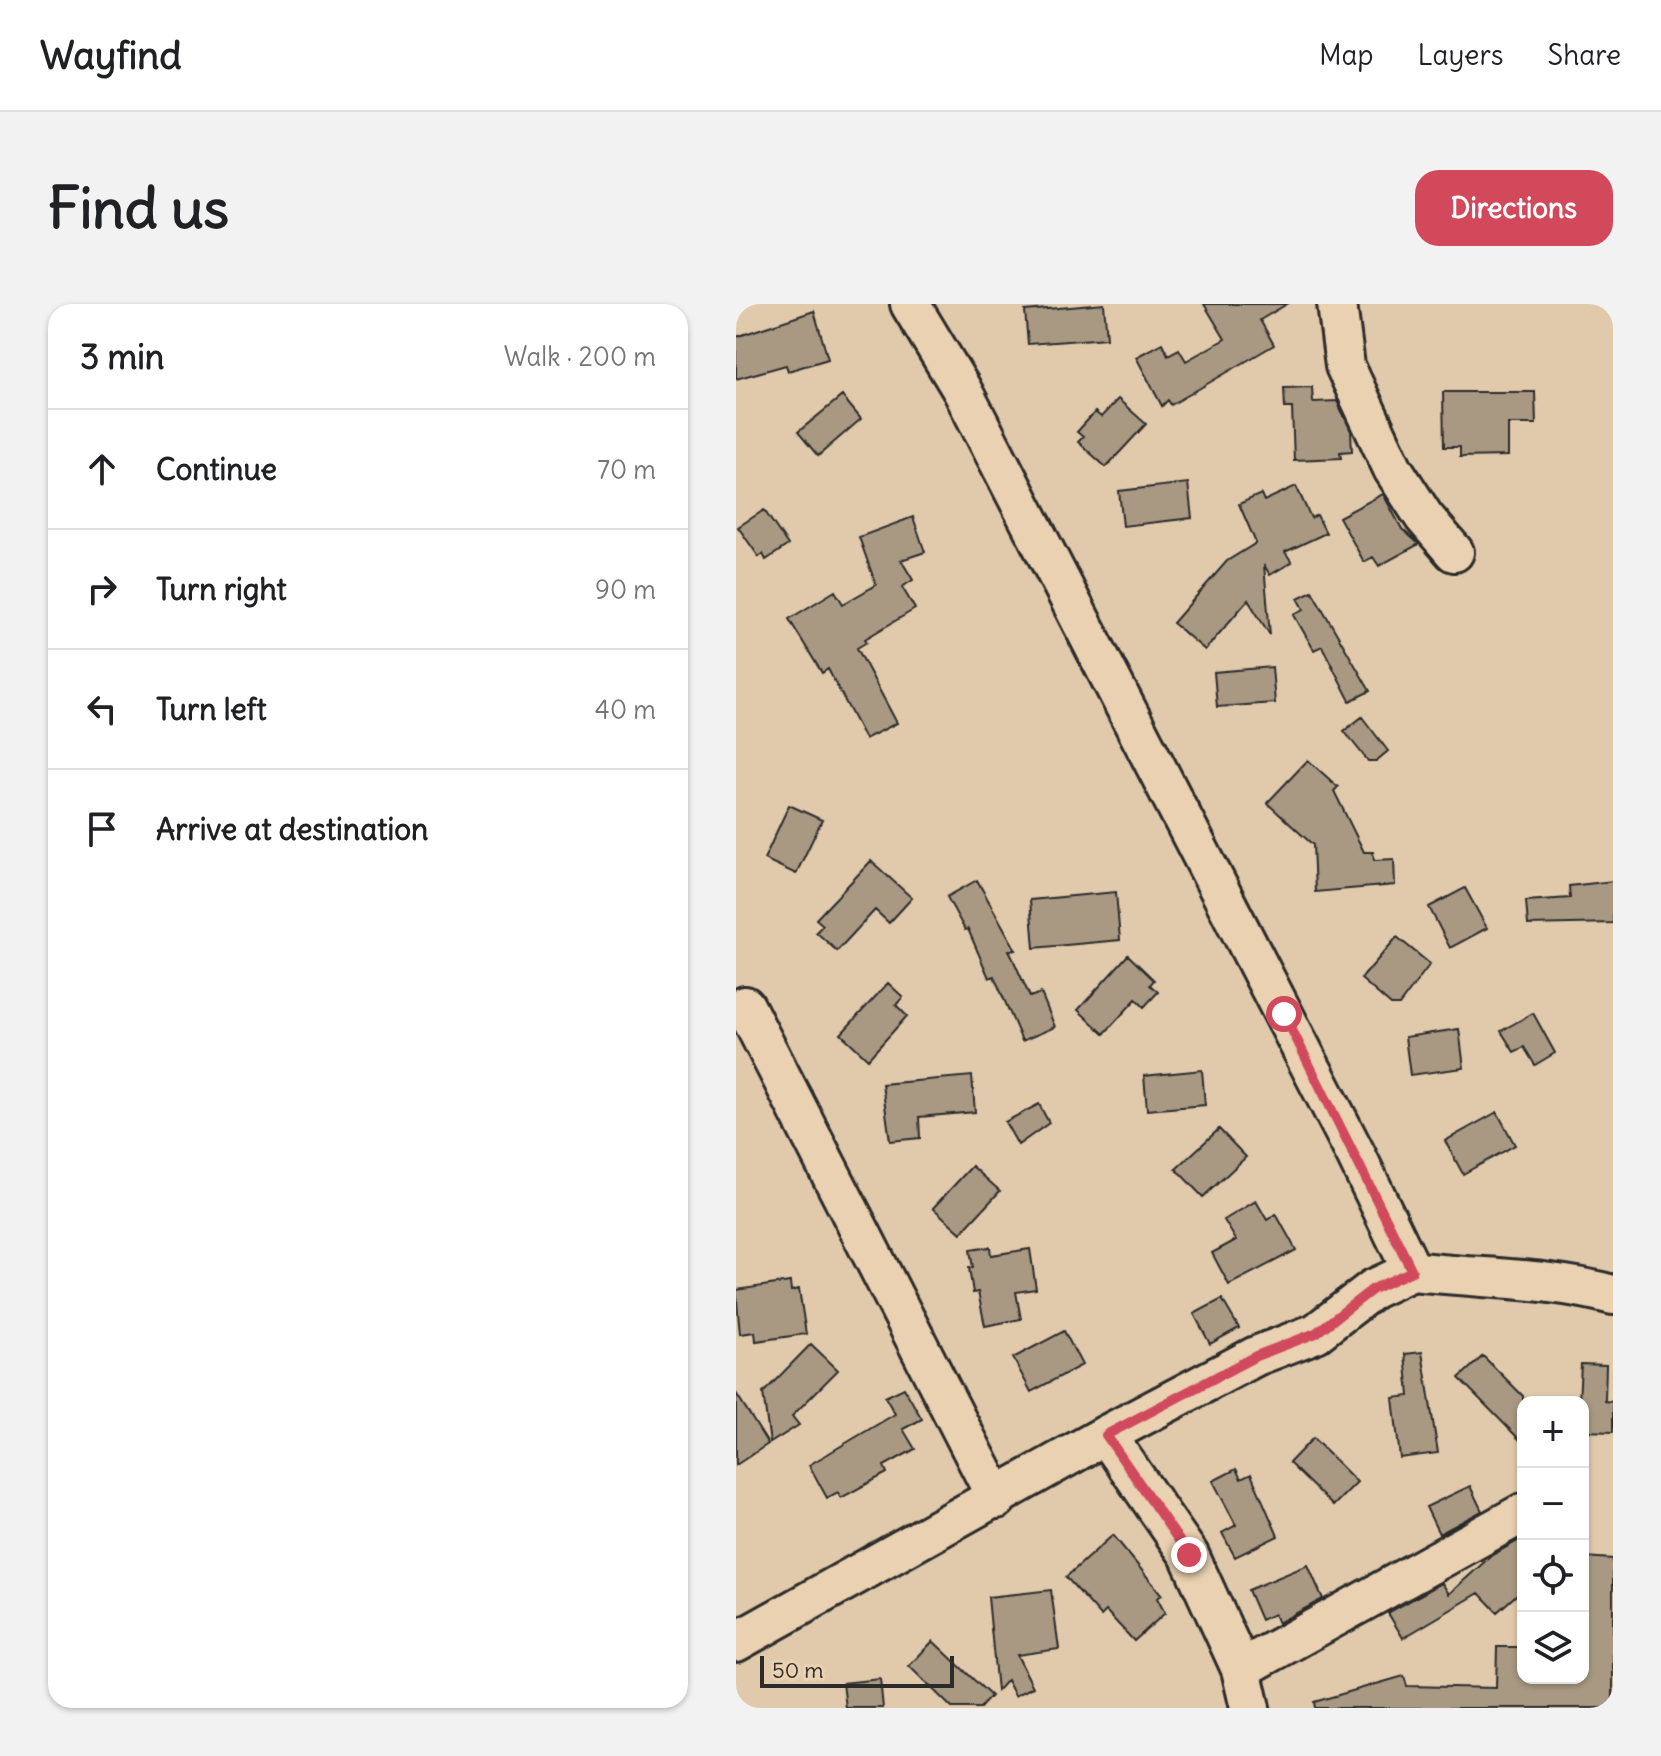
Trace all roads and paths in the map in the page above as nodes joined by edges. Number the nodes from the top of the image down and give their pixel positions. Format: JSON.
{"nodes":[{"id":1,"x":910,"y":304,"type":"edge"},
{"id":2,"x":1339,"y":321,"type":"edge"},
{"id":3,"x":1454,"y":552,"type":"dead end"},
{"id":4,"x":745,"y":1006,"type":"dead end"},
{"id":5,"x":1412,"y":1271,"type":"junction"},
{"id":6,"x":1613,"y":1295,"type":"edge"},
{"id":7,"x":1106,"y":1435,"type":"junction"},
{"id":8,"x":997,"y":1499,"type":"junction"},
{"id":9,"x":1517,"y":1516,"type":"edge"},
{"id":10,"x":736,"y":1642,"type":"edge"},
{"id":11,"x":1241,"y":1669,"type":"junction"},
{"id":12,"x":1250,"y":1708,"type":"edge"}],
"edges":[{"from":1,"to":5,"type":"street"},
{"from":2,"to":3,"type":"street"},
{"from":4,"to":8,"type":"street"},
{"from":5,"to":6,"type":"street"},
{"from":5,"to":7,"type":"street"},
{"from":7,"to":8,"type":"street"},
{"from":7,"to":11,"type":"street"},
{"from":8,"to":10,"type":"street"},
{"from":9,"to":11,"type":"street"},
{"from":11,"to":12,"type":"street"}]}
